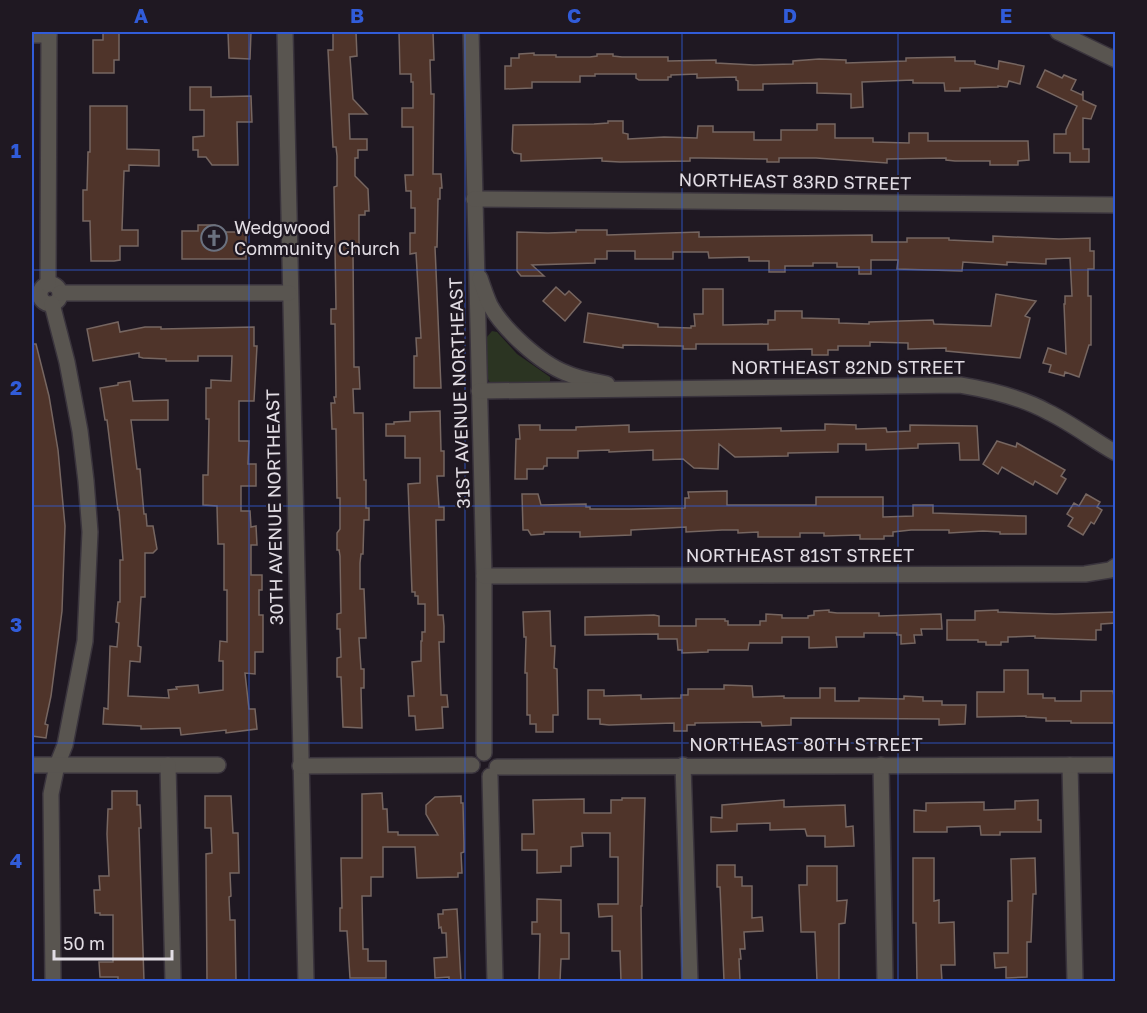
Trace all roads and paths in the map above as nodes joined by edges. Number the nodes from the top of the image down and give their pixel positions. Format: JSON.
{"nodes":[{"id":1,"x":285,"y":32,"type":"edge"},
{"id":2,"x":471,"y":32,"type":"edge"},
{"id":3,"x":1058,"y":32,"type":"edge"},
{"id":4,"x":50,"y":33,"type":"edge"},
{"id":5,"x":32,"y":35,"type":"edge"},
{"id":6,"x":1116,"y":60,"type":"edge"},
{"id":7,"x":474,"y":199,"type":"junction"},
{"id":8,"x":1116,"y":204,"type":"edge"},
{"id":9,"x":476,"y":269,"type":"junction"},
{"id":10,"x":289,"y":293,"type":"junction"},
{"id":11,"x":46,"y":294,"type":"edge"},
{"id":12,"x":636,"y":390,"type":"junction"},
{"id":13,"x":479,"y":391,"type":"junction"},
{"id":14,"x":1116,"y":453,"type":"edge"},
{"id":15,"x":1116,"y":566,"type":"edge"},
{"id":16,"x":484,"y":576,"type":"junction"},
{"id":17,"x":484,"y":753,"type":"junction"},
{"id":18,"x":32,"y":765,"type":"edge"},
{"id":19,"x":57,"y":765,"type":"junction"},
{"id":20,"x":168,"y":765,"type":"junction"},
{"id":21,"x":218,"y":765,"type":"dead end"},
{"id":22,"x":472,"y":765,"type":"junction"},
{"id":23,"x":683,"y":765,"type":"junction"},
{"id":24,"x":881,"y":765,"type":"junction"},
{"id":25,"x":1070,"y":765,"type":"junction"},
{"id":26,"x":1116,"y":765,"type":"edge"},
{"id":27,"x":300,"y":766,"type":"junction"},
{"id":28,"x":494,"y":771,"type":"junction"},
{"id":29,"x":52,"y":981,"type":"edge"},
{"id":30,"x":173,"y":981,"type":"edge"},
{"id":31,"x":306,"y":981,"type":"edge"},
{"id":32,"x":495,"y":981,"type":"edge"},
{"id":33,"x":690,"y":981,"type":"edge"},
{"id":34,"x":885,"y":981,"type":"edge"},
{"id":35,"x":1075,"y":981,"type":"edge"}],
"edges":[{"from":1,"to":10,"type":"street","name":"30TH AVENUE NORTHEAST"},
{"from":2,"to":7,"type":"street","name":"31ST AVENUE NORTHEAST"},
{"from":3,"to":6,"type":"street"},
{"from":4,"to":5,"type":"street"},
{"from":4,"to":11,"type":"street"},
{"from":7,"to":8,"type":"street","name":"NORTHEAST 83RD STREET"},
{"from":7,"to":9,"type":"street","name":"31ST AVENUE NORTHEAST"},
{"from":9,"to":12,"type":"street","name":"NORTHEAST 82ND STREET"},
{"from":9,"to":13,"type":"street","name":"31ST AVENUE NORTHEAST"},
{"from":10,"to":11,"type":"street"},
{"from":10,"to":27,"type":"street","name":"30TH AVENUE NORTHEAST"},
{"from":11,"to":19,"type":"street"},
{"from":12,"to":13,"type":"street","name":"NORTHEAST 82ND STREET"},
{"from":12,"to":14,"type":"street","name":"NORTHEAST 82ND STREET"},
{"from":13,"to":16,"type":"street","name":"31ST AVENUE NORTHEAST"},
{"from":15,"to":16,"type":"street","name":"NORTHEAST 81ST STREET"},
{"from":16,"to":17,"type":"street","name":"31ST AVENUE NORTHEAST"},
{"from":17,"to":22,"type":"street"},
{"from":17,"to":28,"type":"street"},
{"from":18,"to":19,"type":"street"},
{"from":19,"to":20,"type":"street"},
{"from":19,"to":29,"type":"street"},
{"from":20,"to":21,"type":"street"},
{"from":20,"to":30,"type":"street"},
{"from":22,"to":27,"type":"street"},
{"from":22,"to":28,"type":"street"},
{"from":23,"to":24,"type":"street","name":"NORTHEAST 80TH STREET"},
{"from":23,"to":28,"type":"street","name":"NORTHEAST 80TH STREET"},
{"from":23,"to":33,"type":"street"},
{"from":24,"to":25,"type":"street","name":"NORTHEAST 80TH STREET"},
{"from":24,"to":34,"type":"street"},
{"from":25,"to":26,"type":"street","name":"NORTHEAST 80TH STREET"},
{"from":25,"to":35,"type":"street"},
{"from":27,"to":31,"type":"street","name":"30TH AVENUE NORTHEAST"},
{"from":28,"to":32,"type":"street"}]}
